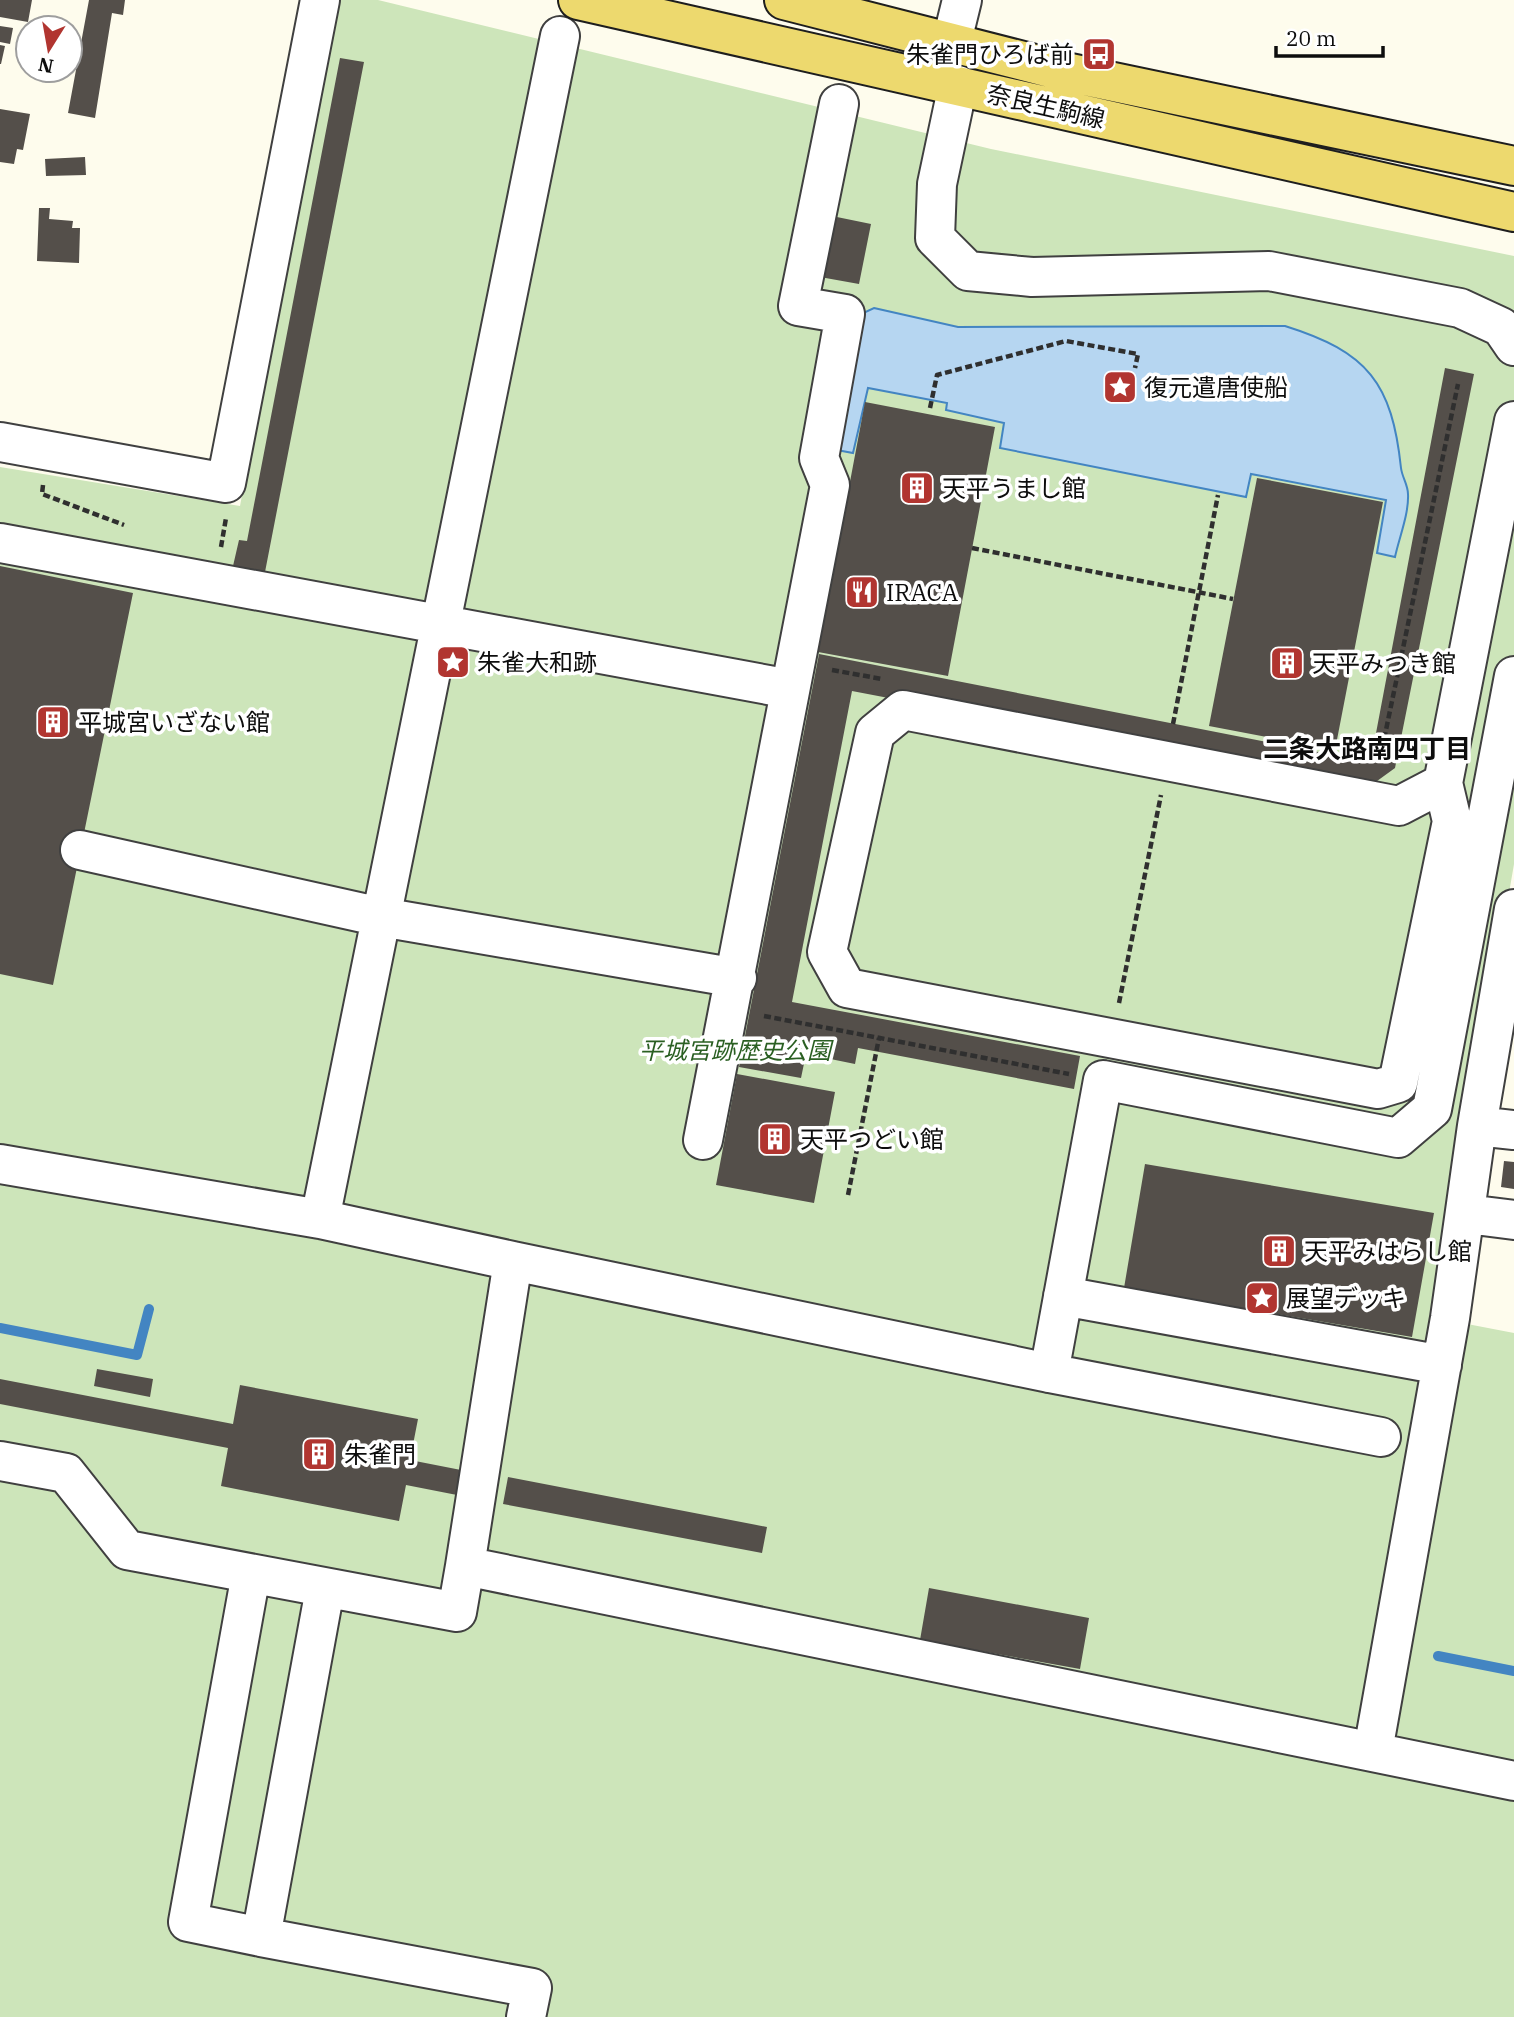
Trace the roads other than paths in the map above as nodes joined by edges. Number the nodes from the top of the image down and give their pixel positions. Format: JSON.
{"nodes":[{"id":1,"x":320,"y":0,"type":"edge"},
{"id":2,"x":578,"y":0,"type":"edge"},
{"id":3,"x":784,"y":0,"type":"edge"},
{"id":4,"x":962,"y":0,"type":"edge"},
{"id":5,"x":561,"y":36,"type":"dead end"},
{"id":6,"x":951,"y":44,"type":"junction"},
{"id":7,"x":957,"y":85,"type":"junction"},
{"id":8,"x":839,"y":104,"type":"dead end"},
{"id":9,"x":1514,"y":166,"type":"edge"},
{"id":10,"x":1514,"y":212,"type":"edge"},
{"id":11,"x":1514,"y":346,"type":"edge"},
{"id":12,"x":1514,"y":421,"type":"edge"},
{"id":13,"x":0,"y":442,"type":"edge"},
{"id":14,"x":0,"y":543,"type":"edge"},
{"id":15,"x":439,"y":625,"type":"junction"},
{"id":16,"x":1514,"y":676,"type":"edge"},
{"id":17,"x":790,"y":689,"type":"junction"},
{"id":18,"x":1443,"y":783,"type":"junction"},
{"id":19,"x":80,"y":850,"type":"dead end"},
{"id":20,"x":1514,"y":909,"type":"edge"},
{"id":21,"x":382,"y":916,"type":"junction"},
{"id":22,"x":1508,"y":981,"type":"edge"},
{"id":23,"x":733,"y":994,"type":"junction"},
{"id":24,"x":1496,"y":1128,"type":"edge"},
{"id":25,"x":703,"y":1139,"type":"dead end"},
{"id":26,"x":0,"y":1164,"type":"edge"},
{"id":27,"x":1467,"y":1214,"type":"junction"},
{"id":28,"x":320,"y":1219,"type":"junction"},
{"id":29,"x":1514,"y":1220,"type":"edge"},
{"id":30,"x":513,"y":1261,"type":"junction"},
{"id":31,"x":1063,"y":1296,"type":"junction"},
{"id":32,"x":1442,"y":1364,"type":"junction"},
{"id":33,"x":1049,"y":1373,"type":"junction"},
{"id":34,"x":1381,"y":1437,"type":"dead end"},
{"id":35,"x":0,"y":1461,"type":"edge"},
{"id":36,"x":465,"y":1566,"type":"junction"},
{"id":37,"x":251,"y":1574,"type":"junction"},
{"id":38,"x":325,"y":1589,"type":"junction"},
{"id":39,"x":1373,"y":1751,"type":"junction"},
{"id":40,"x":1514,"y":1781,"type":"edge"},
{"id":41,"x":261,"y":1937,"type":"junction"},
{"id":42,"x":526,"y":2017,"type":"edge"}],
"edges":[{"from":1,"to":13,"type":"street"},
{"from":2,"to":7,"type":"main road","name":"奈良生駒線"},
{"from":3,"to":6,"type":"main road","name":"奈良生駒線"},
{"from":4,"to":6,"type":"street"},
{"from":5,"to":15,"type":"street"},
{"from":6,"to":9,"type":"main road","name":"奈良生駒線"},
{"from":7,"to":10,"type":"main road","name":"奈良生駒線"},
{"from":7,"to":11,"type":"street"},
{"from":8,"to":17,"type":"street"},
{"from":12,"to":18,"type":"street"},
{"from":14,"to":15,"type":"street"},
{"from":15,"to":17,"type":"street"},
{"from":15,"to":21,"type":"street"},
{"from":16,"to":31,"type":"street"},
{"from":17,"to":23,"type":"street"},
{"from":18,"to":18,"type":"street"},
{"from":19,"to":21,"type":"street"},
{"from":20,"to":22,"type":"street"},
{"from":21,"to":23,"type":"street"},
{"from":21,"to":28,"type":"street"},
{"from":22,"to":24,"type":"street"},
{"from":23,"to":25,"type":"street"},
{"from":24,"to":27,"type":"street"},
{"from":26,"to":28,"type":"street"},
{"from":27,"to":29,"type":"street"},
{"from":27,"to":32,"type":"street"},
{"from":28,"to":30,"type":"street"},
{"from":30,"to":33,"type":"street"},
{"from":30,"to":36,"type":"street"},
{"from":31,"to":32,"type":"street"},
{"from":31,"to":33,"type":"street"},
{"from":32,"to":39,"type":"street"},
{"from":33,"to":34,"type":"street"},
{"from":35,"to":37,"type":"street"},
{"from":36,"to":38,"type":"street"},
{"from":36,"to":39,"type":"street"},
{"from":37,"to":38,"type":"street"},
{"from":37,"to":41,"type":"street"},
{"from":38,"to":41,"type":"street"},
{"from":39,"to":40,"type":"street"},
{"from":41,"to":42,"type":"street"}]}
